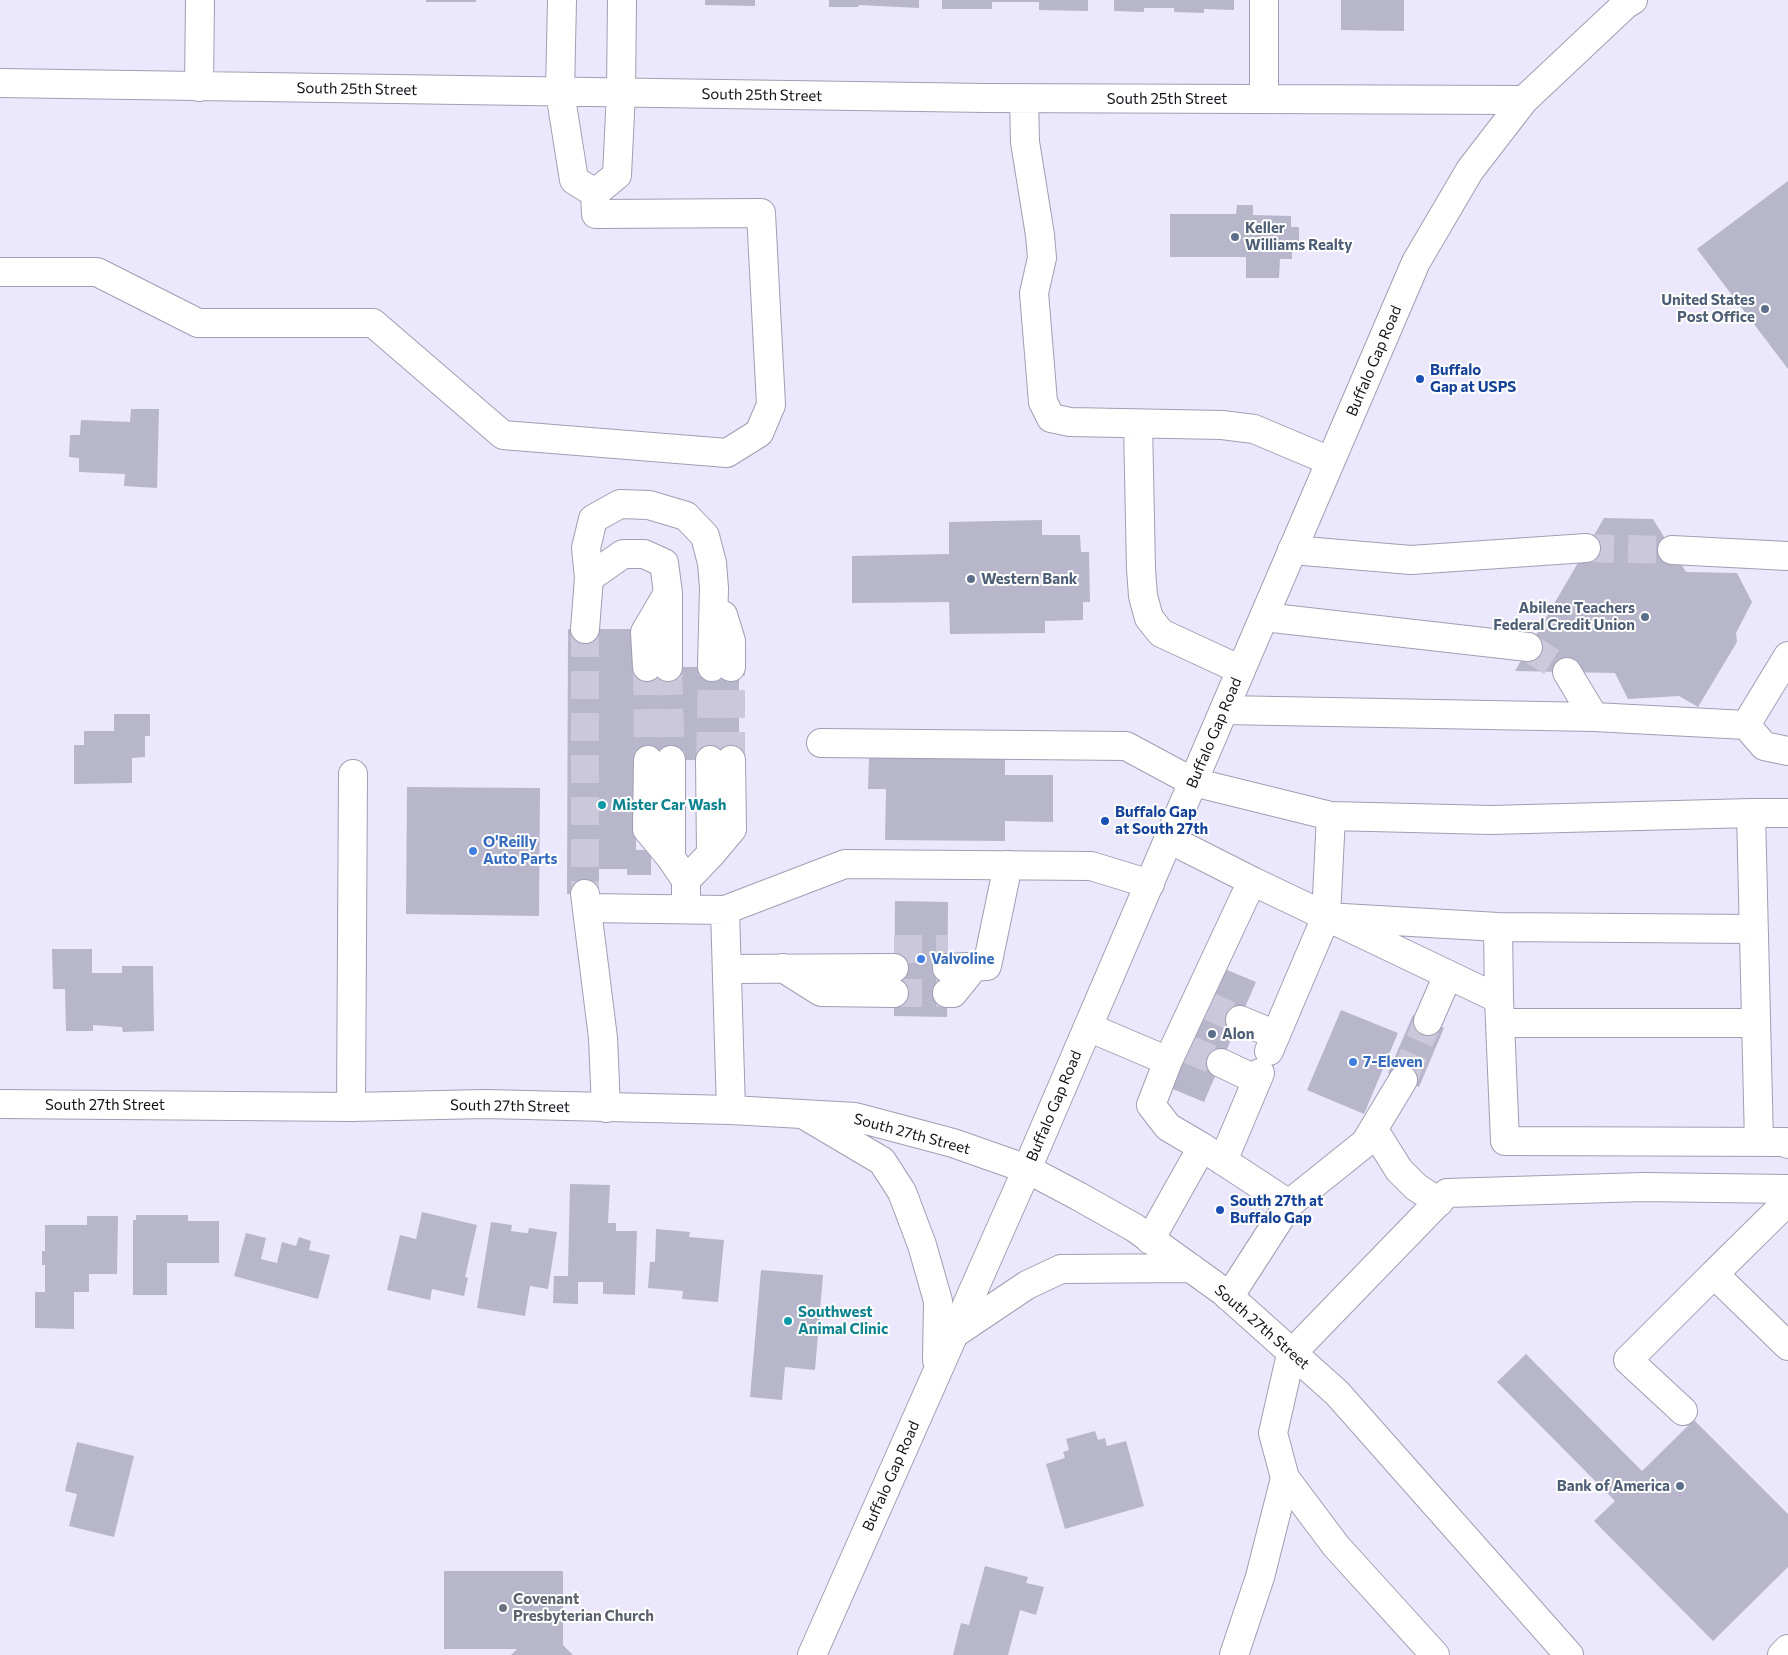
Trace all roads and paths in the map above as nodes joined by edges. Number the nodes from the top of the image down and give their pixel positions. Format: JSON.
{"nodes":[{"id":1,"x":200,"y":0,"type":"edge"},
{"id":2,"x":562,"y":0,"type":"edge"},
{"id":3,"x":622,"y":0,"type":"edge"},
{"id":4,"x":1264,"y":0,"type":"edge"},
{"id":5,"x":1627,"y":2,"type":"edge"},
{"id":6,"x":0,"y":83,"type":"edge"},
{"id":7,"x":199,"y":87,"type":"junction"},
{"id":8,"x":560,"y":92,"type":"junction"},
{"id":9,"x":621,"y":93,"type":"junction"},
{"id":10,"x":1024,"y":98,"type":"junction"},
{"id":11,"x":1264,"y":99,"type":"junction"},
{"id":12,"x":1524,"y":100,"type":"junction"},
{"id":13,"x":595,"y":194,"type":"junction"},
{"id":14,"x":0,"y":272,"type":"edge"},
{"id":15,"x":1138,"y":424,"type":"junction"},
{"id":16,"x":1330,"y":461,"type":"junction"},
{"id":17,"x":1586,"y":548,"type":"tunnel mouth"},
{"id":18,"x":1292,"y":550,"type":"junction"},
{"id":19,"x":1672,"y":550,"type":"tunnel mouth"},
{"id":20,"x":1788,"y":556,"type":"edge"},
{"id":21,"x":589,"y":578,"type":"junction"},
{"id":22,"x":1264,"y":617,"type":"junction"},
{"id":23,"x":585,"y":629,"type":"tunnel mouth"},
{"id":24,"x":1528,"y":647,"type":"tunnel mouth"},
{"id":25,"x":1788,"y":656,"type":"edge"},
{"id":26,"x":657,"y":667,"type":"tunnel mouth"},
{"id":27,"x":722,"y":667,"type":"tunnel mouth"},
{"id":28,"x":1241,"y":670,"type":"junction"},
{"id":29,"x":1567,"y":672,"type":"tunnel mouth"},
{"id":30,"x":1224,"y":710,"type":"junction"},
{"id":31,"x":1594,"y":717,"type":"junction"},
{"id":32,"x":1746,"y":725,"type":"junction"},
{"id":33,"x":821,"y":743,"type":"dead end"},
{"id":34,"x":1788,"y":750,"type":"edge"},
{"id":35,"x":659,"y":760,"type":"tunnel mouth"},
{"id":36,"x":721,"y":760,"type":"tunnel mouth"},
{"id":37,"x":353,"y":774,"type":"dead end"},
{"id":38,"x":1193,"y":782,"type":"junction"},
{"id":39,"x":1751,"y":814,"type":"junction"},
{"id":40,"x":1788,"y":814,"type":"edge"},
{"id":41,"x":1331,"y":816,"type":"junction"},
{"id":42,"x":1169,"y":839,"type":"junction"},
{"id":43,"x":1008,"y":865,"type":"junction"},
{"id":44,"x":686,"y":880,"type":"junction"},
{"id":45,"x":1252,"y":881,"type":"junction"},
{"id":46,"x":1150,"y":884,"type":"junction"},
{"id":47,"x":686,"y":909,"type":"junction"},
{"id":48,"x":725,"y":910,"type":"junction"},
{"id":49,"x":1326,"y":917,"type":"junction"},
{"id":50,"x":1498,"y":927,"type":"junction"},
{"id":51,"x":1754,"y":929,"type":"junction"},
{"id":52,"x":783,"y":968,"type":"junction"},
{"id":53,"x":728,"y":969,"type":"junction"},
{"id":54,"x":954,"y":969,"type":"tunnel mouth"},
{"id":55,"x":1448,"y":975,"type":"junction"},
{"id":56,"x":1499,"y":1011,"type":"junction"},
{"id":57,"x":1240,"y":1020,"type":"tunnel mouth"},
{"id":58,"x":1428,"y":1021,"type":"tunnel mouth"},
{"id":59,"x":1756,"y":1023,"type":"junction"},
{"id":60,"x":1088,"y":1026,"type":"junction"},
{"id":61,"x":1177,"y":1050,"type":"junction"},
{"id":62,"x":1266,"y":1060,"type":"junction"},
{"id":63,"x":1221,"y":1063,"type":"tunnel mouth"},
{"id":64,"x":1403,"y":1080,"type":"tunnel mouth"},
{"id":65,"x":0,"y":1104,"type":"edge"},
{"id":66,"x":351,"y":1107,"type":"junction"},
{"id":67,"x":606,"y":1108,"type":"junction"},
{"id":68,"x":731,"y":1110,"type":"junction"},
{"id":69,"x":802,"y":1114,"type":"junction"},
{"id":70,"x":1374,"y":1130,"type":"junction"},
{"id":71,"x":1759,"y":1142,"type":"junction"},
{"id":72,"x":1787,"y":1142,"type":"edge"},
{"id":73,"x":1212,"y":1154,"type":"junction"},
{"id":74,"x":1027,"y":1169,"type":"junction"},
{"id":75,"x":1788,"y":1189,"type":"edge"},
{"id":76,"x":1788,"y":1201,"type":"edge"},
{"id":77,"x":1439,"y":1202,"type":"junction"},
{"id":78,"x":1289,"y":1204,"type":"junction"},
{"id":79,"x":1150,"y":1240,"type":"junction"},
{"id":80,"x":1190,"y":1268,"type":"junction"},
{"id":81,"x":1714,"y":1274,"type":"junction"},
{"id":82,"x":1230,"y":1297,"type":"junction"},
{"id":83,"x":954,"y":1334,"type":"junction"},
{"id":84,"x":1788,"y":1346,"type":"edge"},
{"id":85,"x":1291,"y":1354,"type":"junction"},
{"id":86,"x":937,"y":1372,"type":"junction"},
{"id":87,"x":1683,"y":1411,"type":"dead end"},
{"id":88,"x":1285,"y":1478,"type":"junction"},
{"id":89,"x":1788,"y":1649,"type":"edge"},
{"id":90,"x":812,"y":1655,"type":"edge"},
{"id":91,"x":1234,"y":1655,"type":"edge"},
{"id":92,"x":1436,"y":1655,"type":"edge"},
{"id":93,"x":1569,"y":1655,"type":"edge"},
{"id":94,"x":1782,"y":1655,"type":"edge"}],
"edges":[{"from":1,"to":7,"type":"main road"},
{"from":2,"to":8,"type":"main road"},
{"from":3,"to":9,"type":"main road"},
{"from":4,"to":11,"type":"main road"},
{"from":5,"to":12,"type":"main road","name":"Buffalo Gap Road"},
{"from":6,"to":7,"type":"main road","name":"South 25th Street"},
{"from":7,"to":8,"type":"main road","name":"South 25th Street"},
{"from":8,"to":9,"type":"main road","name":"South 25th Street"},
{"from":8,"to":13,"type":"main road"},
{"from":9,"to":10,"type":"main road","name":"South 25th Street"},
{"from":9,"to":13,"type":"main road"},
{"from":10,"to":11,"type":"main road","name":"South 25th Street"},
{"from":10,"to":15,"type":"main road"},
{"from":11,"to":12,"type":"main road","name":"South 25th Street"},
{"from":12,"to":16,"type":"main road","name":"Buffalo Gap Road"},
{"from":13,"to":14,"type":"main road"},
{"from":15,"to":16,"type":"main road"},
{"from":15,"to":28,"type":"main road"},
{"from":16,"to":18,"type":"main road","name":"Buffalo Gap Road"},
{"from":17,"to":18,"type":"main road"},
{"from":18,"to":22,"type":"main road","name":"Buffalo Gap Road"},
{"from":19,"to":20,"type":"main road"},
{"from":21,"to":23,"type":"main road"},
{"from":21,"to":26,"type":"main road"},
{"from":21,"to":27,"type":"main road"},
{"from":22,"to":24,"type":"main road"},
{"from":22,"to":28,"type":"main road","name":"Buffalo Gap Road"},
{"from":25,"to":32,"type":"main road"},
{"from":28,"to":30,"type":"main road","name":"Buffalo Gap Road"},
{"from":29,"to":31,"type":"main road"},
{"from":30,"to":31,"type":"main road"},
{"from":30,"to":38,"type":"main road","name":"Buffalo Gap Road"},
{"from":31,"to":32,"type":"main road"},
{"from":32,"to":34,"type":"main road"},
{"from":33,"to":38,"type":"main road"},
{"from":35,"to":44,"type":"main road"},
{"from":36,"to":44,"type":"main road"},
{"from":37,"to":66,"type":"main road"},
{"from":38,"to":41,"type":"main road"},
{"from":38,"to":42,"type":"main road","name":"Buffalo Gap Road"},
{"from":39,"to":40,"type":"main road"},
{"from":39,"to":41,"type":"main road"},
{"from":39,"to":51,"type":"main road"},
{"from":41,"to":49,"type":"main road"},
{"from":42,"to":45,"type":"main road"},
{"from":42,"to":46,"type":"main road","name":"Buffalo Gap Road"},
{"from":43,"to":46,"type":"main road"},
{"from":43,"to":48,"type":"main road"},
{"from":43,"to":54,"type":"main road"},
{"from":44,"to":47,"type":"main road"},
{"from":45,"to":49,"type":"main road"},
{"from":45,"to":61,"type":"main road"},
{"from":46,"to":60,"type":"main road","name":"Buffalo Gap Road"},
{"from":47,"to":48,"type":"main road"},
{"from":47,"to":67,"type":"main road"},
{"from":48,"to":53,"type":"main road"},
{"from":49,"to":50,"type":"main road"},
{"from":49,"to":55,"type":"main road"},
{"from":49,"to":62,"type":"main road"},
{"from":50,"to":51,"type":"main road"},
{"from":50,"to":56,"type":"main road"},
{"from":51,"to":59,"type":"main road"},
{"from":52,"to":52,"type":"main road"},
{"from":52,"to":53,"type":"main road"},
{"from":53,"to":68,"type":"main road"},
{"from":55,"to":56,"type":"main road"},
{"from":55,"to":58,"type":"main road"},
{"from":56,"to":59,"type":"main road"},
{"from":56,"to":71,"type":"main road"},
{"from":57,"to":62,"type":"main road"},
{"from":59,"to":71,"type":"main road"},
{"from":60,"to":61,"type":"main road"},
{"from":60,"to":74,"type":"main road","name":"Buffalo Gap Road"},
{"from":61,"to":73,"type":"main road"},
{"from":62,"to":63,"type":"main road"},
{"from":62,"to":73,"type":"main road"},
{"from":64,"to":70,"type":"main road"},
{"from":65,"to":66,"type":"main road","name":"South 27th Street"},
{"from":66,"to":67,"type":"main road","name":"South 27th Street"},
{"from":67,"to":68,"type":"main road","name":"South 27th Street"},
{"from":68,"to":69,"type":"main road","name":"South 27th Street"},
{"from":69,"to":74,"type":"main road","name":"South 27th Street"},
{"from":69,"to":86,"type":"main road"},
{"from":70,"to":77,"type":"main road"},
{"from":70,"to":78,"type":"main road"},
{"from":71,"to":72,"type":"main road"},
{"from":73,"to":78,"type":"main road"},
{"from":73,"to":79,"type":"main road"},
{"from":74,"to":79,"type":"main road","name":"South 27th Street"},
{"from":74,"to":83,"type":"main road","name":"Buffalo Gap Road"},
{"from":75,"to":77,"type":"main road"},
{"from":76,"to":81,"type":"main road"},
{"from":77,"to":85,"type":"main road"},
{"from":78,"to":82,"type":"main road"},
{"from":79,"to":80,"type":"main road","name":"South 27th Street"},
{"from":80,"to":82,"type":"main road","name":"South 27th Street"},
{"from":80,"to":83,"type":"main road"},
{"from":81,"to":84,"type":"main road"},
{"from":81,"to":87,"type":"main road"},
{"from":82,"to":85,"type":"main road","name":"South 27th Street"},
{"from":83,"to":86,"type":"main road","name":"Buffalo Gap Road"},
{"from":85,"to":88,"type":"main road"},
{"from":85,"to":93,"type":"main road","name":"South 27th Street"},
{"from":86,"to":90,"type":"main road","name":"Buffalo Gap Road"},
{"from":88,"to":91,"type":"main road"},
{"from":88,"to":92,"type":"main road"},
{"from":89,"to":94,"type":"main road"}]}
